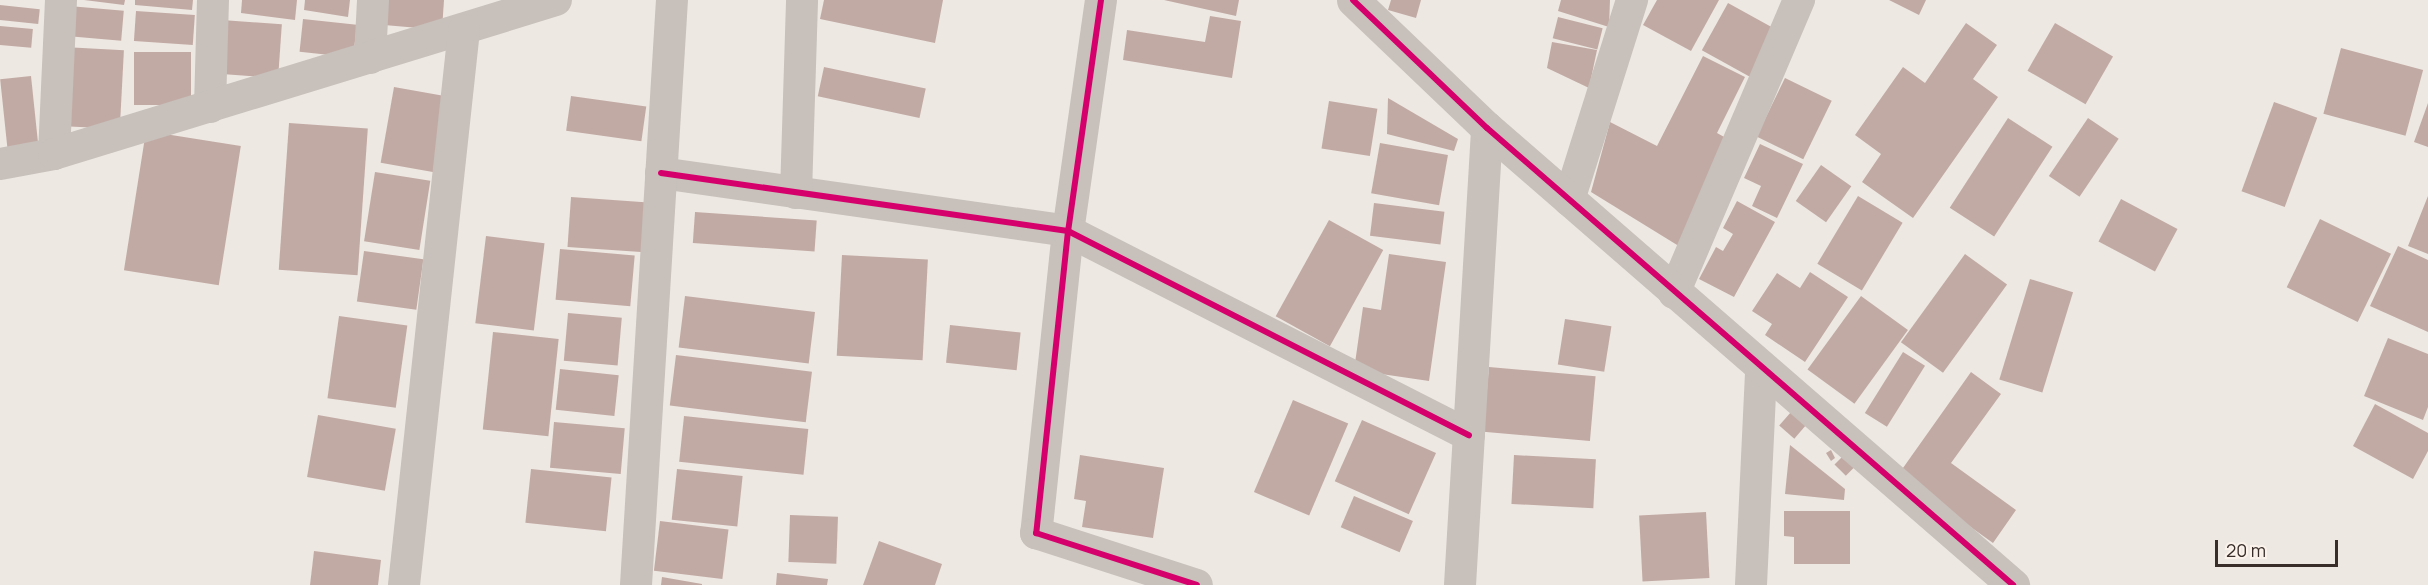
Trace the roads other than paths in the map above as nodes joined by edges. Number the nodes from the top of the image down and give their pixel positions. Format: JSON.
{"nodes":[{"id":1,"x":61,"y":0,"type":"edge"},
{"id":2,"x":213,"y":0,"type":"edge"},
{"id":3,"x":374,"y":0,"type":"edge"},
{"id":4,"x":556,"y":0,"type":"edge"},
{"id":5,"x":672,"y":0,"type":"edge"},
{"id":6,"x":802,"y":0,"type":"edge"},
{"id":7,"x":1101,"y":0,"type":"edge"},
{"id":8,"x":1353,"y":0,"type":"edge"},
{"id":9,"x":1632,"y":0,"type":"edge"},
{"id":10,"x":1799,"y":0,"type":"edge"},
{"id":11,"x":464,"y":30,"type":"junction"},
{"id":12,"x":370,"y":58,"type":"junction"},
{"id":13,"x":210,"y":107,"type":"junction"},
{"id":14,"x":1487,"y":128,"type":"junction"},
{"id":15,"x":54,"y":154,"type":"junction"},
{"id":16,"x":0,"y":164,"type":"edge"},
{"id":17,"x":661,"y":173,"type":"junction"},
{"id":18,"x":795,"y":193,"type":"junction"},
{"id":19,"x":1569,"y":200,"type":"junction"},
{"id":20,"x":1068,"y":231,"type":"junction"},
{"id":21,"x":1674,"y":293,"type":"junction"},
{"id":22,"x":1761,"y":369,"type":"junction"},
{"id":23,"x":1469,"y":435,"type":"junction"},
{"id":24,"x":404,"y":585,"type":"edge"},
{"id":25,"x":636,"y":585,"type":"edge"},
{"id":26,"x":1197,"y":585,"type":"edge"},
{"id":27,"x":1460,"y":585,"type":"edge"},
{"id":28,"x":1751,"y":585,"type":"edge"},
{"id":29,"x":2013,"y":585,"type":"edge"}],
"edges":[{"from":1,"to":15,"type":"street"},
{"from":2,"to":13,"type":"street"},
{"from":3,"to":12,"type":"street"},
{"from":4,"to":11,"type":"street"},
{"from":5,"to":17,"type":"street"},
{"from":6,"to":18,"type":"street"},
{"from":7,"to":20,"type":"street"},
{"from":8,"to":14,"type":"street"},
{"from":9,"to":19,"type":"street"},
{"from":10,"to":21,"type":"street"},
{"from":11,"to":12,"type":"street"},
{"from":11,"to":24,"type":"street"},
{"from":12,"to":13,"type":"street"},
{"from":13,"to":15,"type":"street"},
{"from":14,"to":19,"type":"street"},
{"from":14,"to":23,"type":"street"},
{"from":15,"to":16,"type":"street"},
{"from":17,"to":18,"type":"street"},
{"from":17,"to":25,"type":"street"},
{"from":18,"to":20,"type":"street"},
{"from":19,"to":21,"type":"street"},
{"from":20,"to":23,"type":"street"},
{"from":20,"to":26,"type":"street"},
{"from":21,"to":22,"type":"street"},
{"from":22,"to":28,"type":"street"},
{"from":22,"to":29,"type":"street"},
{"from":23,"to":27,"type":"street"}]}
